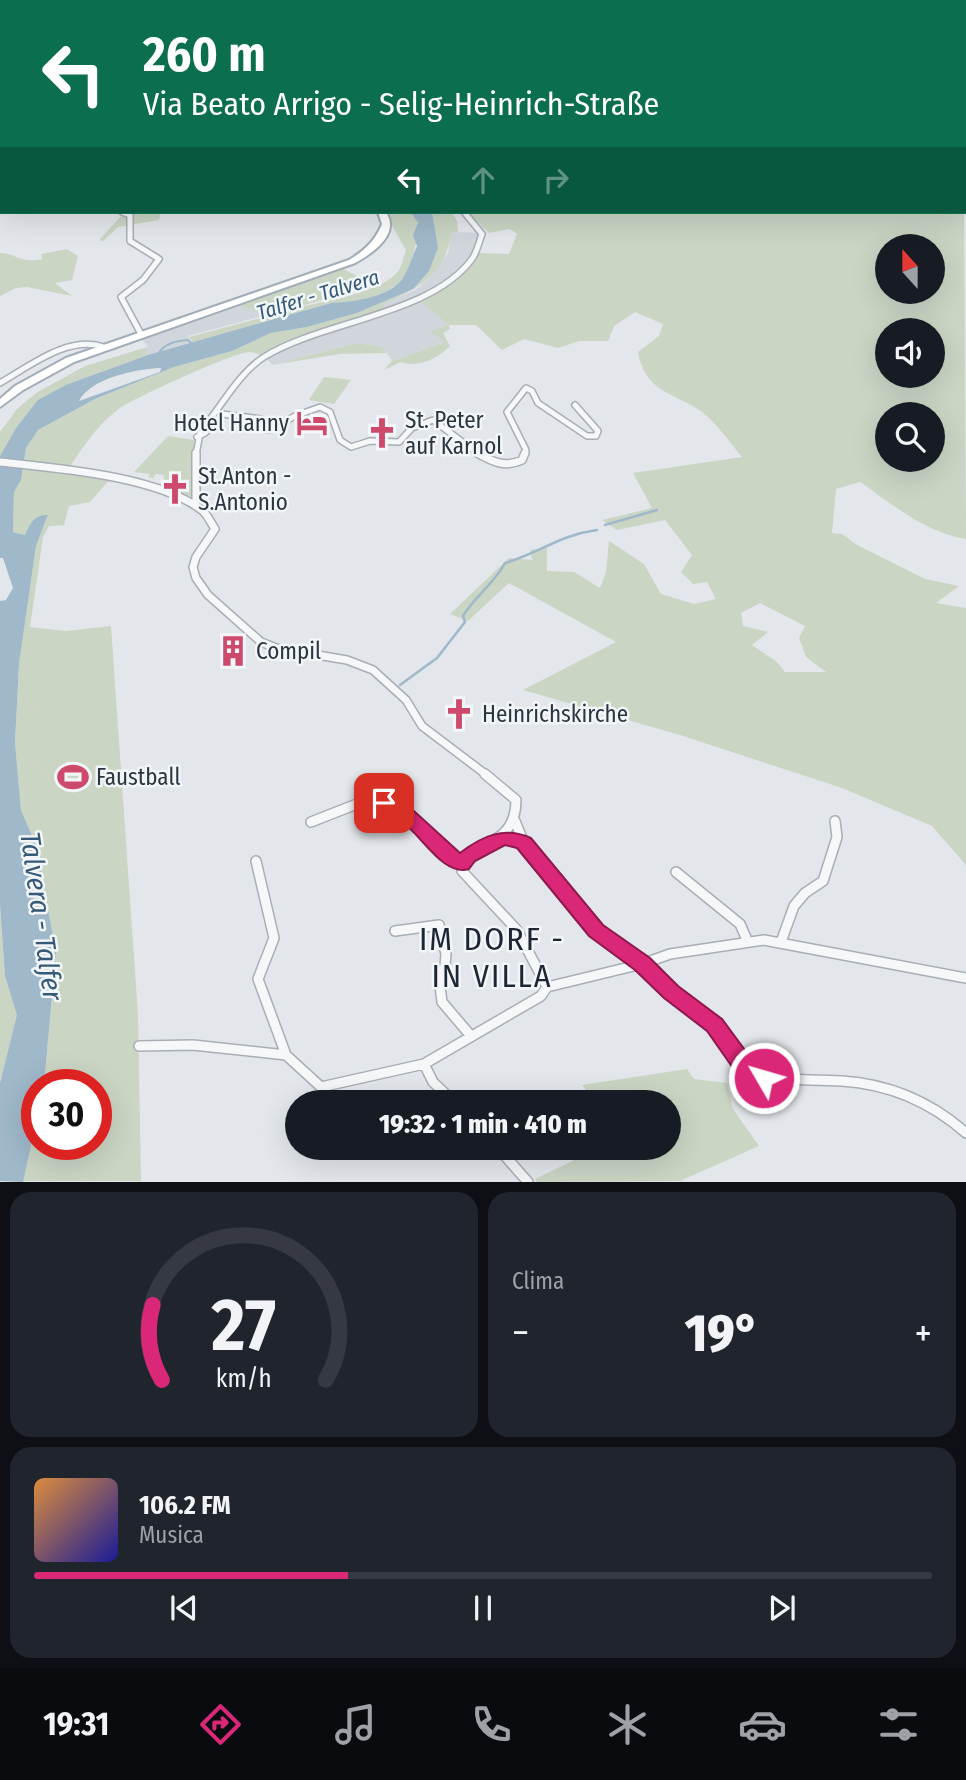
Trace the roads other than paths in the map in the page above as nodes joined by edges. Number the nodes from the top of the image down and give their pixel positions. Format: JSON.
{"nodes":[{"id":1,"x":127,"y":214,"type":"edge"},
{"id":2,"x":383,"y":214,"type":"edge"},
{"id":3,"x":466,"y":214,"type":"edge"},
{"id":4,"x":141,"y":334,"type":"junction"},
{"id":5,"x":104,"y":347,"type":"junction"},
{"id":6,"x":0,"y":383,"type":"edge"},
{"id":7,"x":0,"y":404,"type":"edge"},
{"id":8,"x":575,"y":405,"type":"dead end"},
{"id":9,"x":197,"y":437,"type":"junction"},
{"id":10,"x":0,"y":462,"type":"edge"},
{"id":11,"x":195,"y":505,"type":"junction"},
{"id":12,"x":515,"y":821,"type":"junction"},
{"id":13,"x":835,"y":821,"type":"dead end"},
{"id":14,"x":311,"y":822,"type":"dead end"},
{"id":15,"x":502,"y":838,"type":"junction"},
{"id":16,"x":524,"y":843,"type":"junction"},
{"id":17,"x":256,"y":860,"type":"dead end"},
{"id":18,"x":462,"y":864,"type":"junction"},
{"id":19,"x":676,"y":872,"type":"dead end"},
{"id":20,"x":395,"y":931,"type":"dead end"},
{"id":21,"x":747,"y":940,"type":"junction"},
{"id":22,"x":781,"y":942,"type":"junction"},
{"id":23,"x":642,"y":964,"type":"junction"},
{"id":24,"x":966,"y":978,"type":"edge"},
{"id":25,"x":547,"y":987,"type":"junction"},
{"id":26,"x":471,"y":1036,"type":"junction"},
{"id":27,"x":139,"y":1046,"type":"dead end"},
{"id":28,"x":286,"y":1055,"type":"junction"},
{"id":29,"x":424,"y":1064,"type":"junction"},
{"id":30,"x":441,"y":1090,"type":"edge"},
{"id":31,"x":966,"y":1133,"type":"edge"},
{"id":32,"x":509,"y":1160,"type":"edge"},
{"id":33,"x":528,"y":1181,"type":"edge"}],
"edges":[{"from":1,"to":4,"type":"street"},
{"from":2,"to":4,"type":"main road"},
{"from":3,"to":9,"type":"street"},
{"from":4,"to":5,"type":"main road"},
{"from":5,"to":6,"type":"street"},
{"from":5,"to":7,"type":"main road"},
{"from":8,"to":9,"type":"street"},
{"from":9,"to":11,"type":"street"},
{"from":10,"to":11,"type":"street"},
{"from":11,"to":12,"type":"street"},
{"from":12,"to":15,"type":"street"},
{"from":12,"to":16,"type":"street"},
{"from":13,"to":22,"type":"street"},
{"from":14,"to":18,"type":"street"},
{"from":15,"to":16,"type":"street"},
{"from":15,"to":18,"type":"street"},
{"from":16,"to":23,"type":"street"},
{"from":17,"to":28,"type":"street"},
{"from":18,"to":25,"type":"street"},
{"from":19,"to":21,"type":"street"},
{"from":20,"to":26,"type":"street"},
{"from":21,"to":22,"type":"street"},
{"from":21,"to":23,"type":"street"},
{"from":22,"to":24,"type":"street"},
{"from":23,"to":25,"type":"street"},
{"from":23,"to":31,"type":"street"},
{"from":25,"to":26,"type":"street"},
{"from":26,"to":29,"type":"street"},
{"from":27,"to":28,"type":"street"},
{"from":28,"to":29,"type":"street"},
{"from":29,"to":30,"type":"street"},
{"from":32,"to":33,"type":"street"}]}
